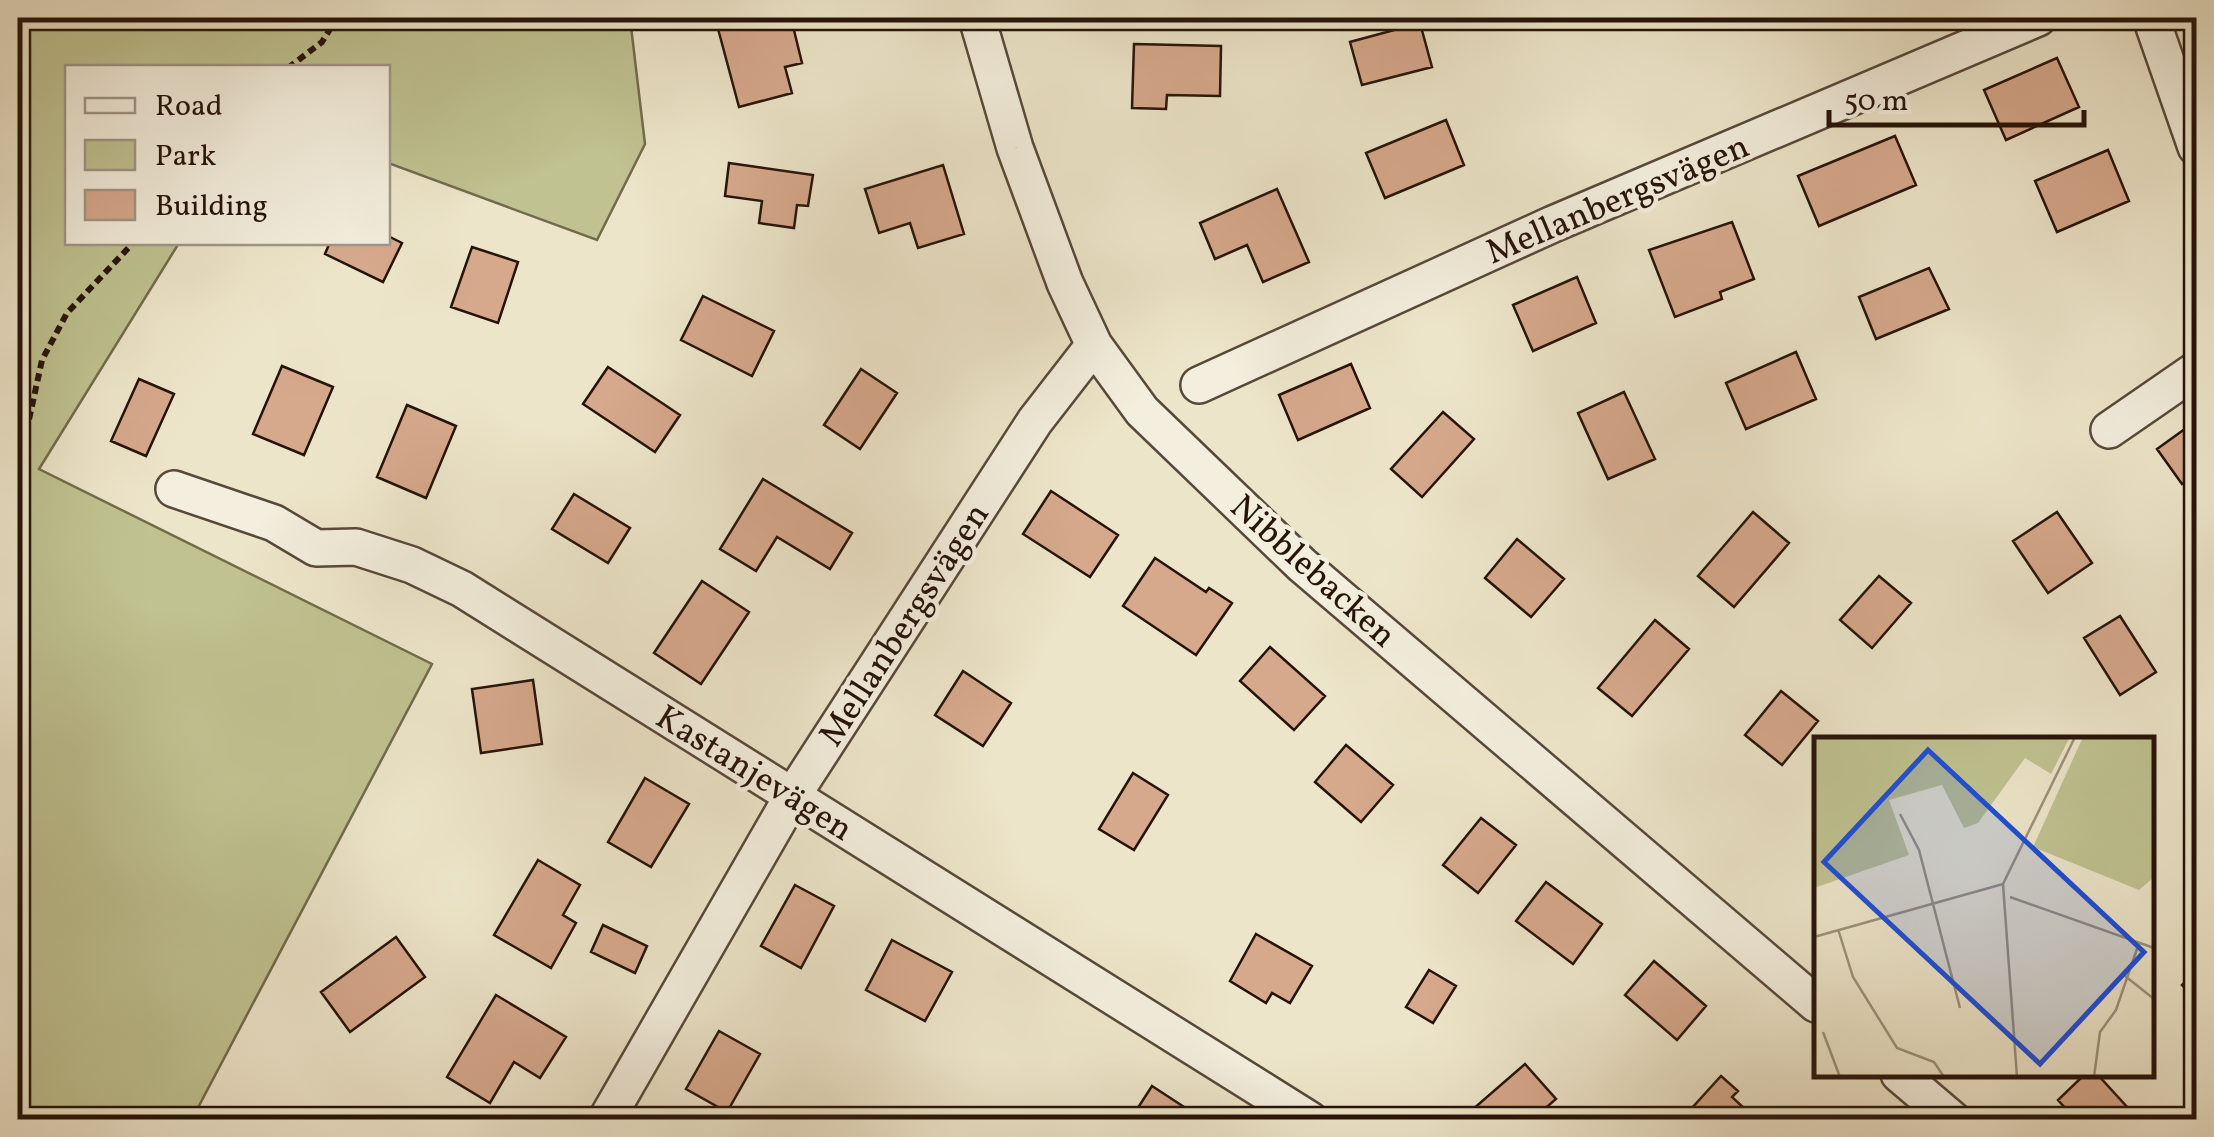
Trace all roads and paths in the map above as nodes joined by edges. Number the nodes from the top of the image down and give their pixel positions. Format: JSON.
{"nodes":[{"id":1,"x":337,"y":18,"type":"edge"},
{"id":2,"x":977,"y":18,"type":"edge"},
{"id":3,"x":2038,"y":18,"type":"edge"},
{"id":4,"x":2151,"y":18,"type":"edge"},
{"id":5,"x":292,"y":65,"type":"edge"},
{"id":6,"x":2196,"y":147,"type":"edge"},
{"id":7,"x":131,"y":245,"type":"edge"},
{"id":8,"x":1094,"y":346,"type":"junction"},
{"id":9,"x":2196,"y":370,"type":"edge"},
{"id":10,"x":1199,"y":386,"type":"dead end"},
{"id":11,"x":2108,"y":430,"type":"dead end"},
{"id":12,"x":18,"y":470,"type":"edge"},
{"id":13,"x":174,"y":489,"type":"dead end"},
{"id":14,"x":793,"y":795,"type":"junction"},
{"id":15,"x":1814,"y":1002,"type":"edge"},
{"id":16,"x":1903,"y":1077,"type":"edge"},
{"id":17,"x":606,"y":1120,"type":"edge"},
{"id":18,"x":1310,"y":1120,"type":"edge"},
{"id":19,"x":1953,"y":1120,"type":"edge"}],
"edges":[{"from":1,"to":5,"type":"path"},
{"from":2,"to":8,"type":"street","name":"Nibblebacken"},
{"from":3,"to":10,"type":"street","name":"Mellanbergsvägen"},
{"from":4,"to":6,"type":"street"},
{"from":7,"to":12,"type":"path"},
{"from":8,"to":14,"type":"street","name":"Mellanbergsvägen"},
{"from":8,"to":15,"type":"street","name":"Nibblebacken"},
{"from":9,"to":11,"type":"street"},
{"from":13,"to":14,"type":"street","name":"Kastanjevägen"},
{"from":14,"to":17,"type":"street","name":"Mellanbergsvägen"},
{"from":14,"to":18,"type":"street","name":"Kastanjevägen"},
{"from":16,"to":19,"type":"street"}]}
